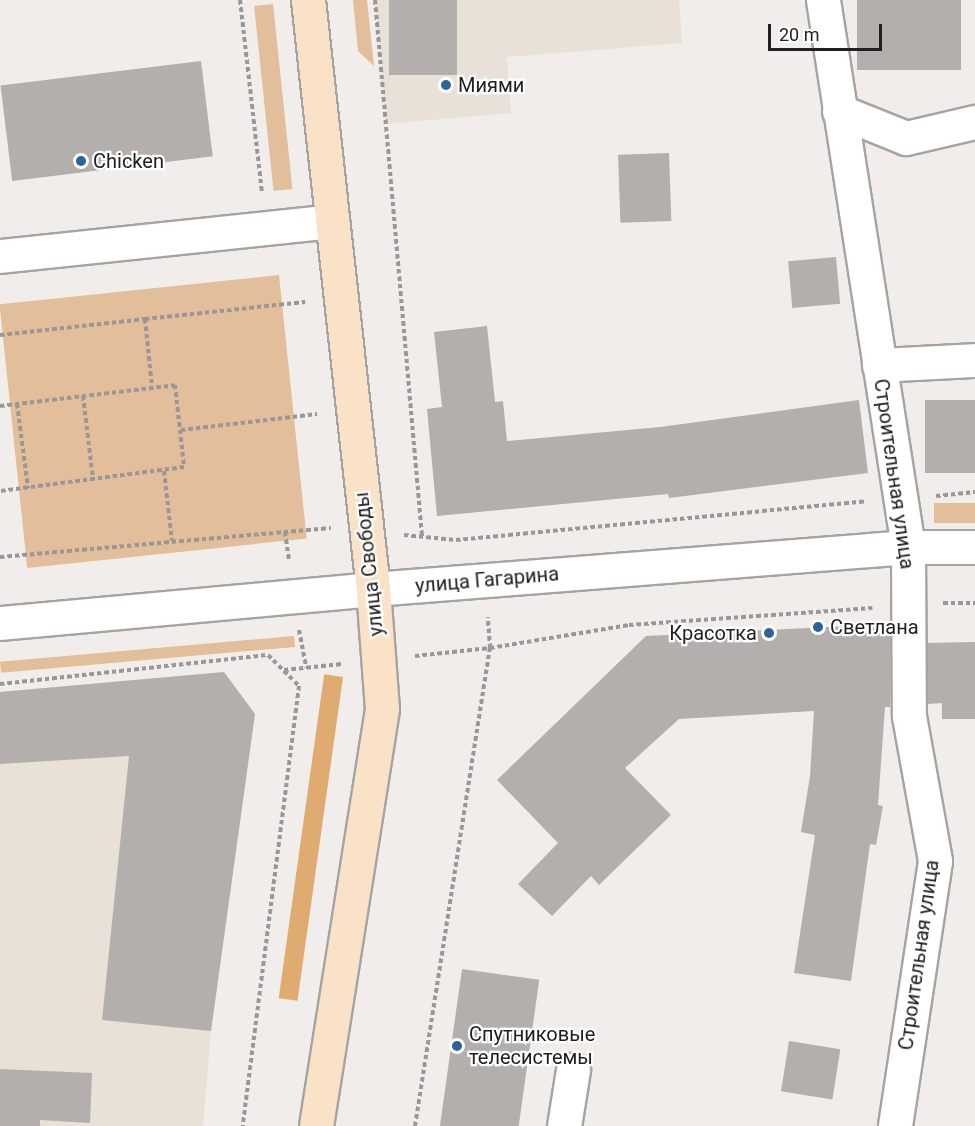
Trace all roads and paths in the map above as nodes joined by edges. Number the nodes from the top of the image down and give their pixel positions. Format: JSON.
{"nodes":[{"id":1,"x":308,"y":0,"type":"edge"},
{"id":2,"x":375,"y":0,"type":"edge"},
{"id":3,"x":823,"y":0,"type":"edge"},
{"id":4,"x":839,"y":111,"type":"junction"},
{"id":5,"x":975,"y":122,"type":"edge"},
{"id":6,"x":332,"y":221,"type":"junction"},
{"id":7,"x":0,"y":256,"type":"edge"},
{"id":8,"x":312,"y":301,"type":"dead end"},
{"id":9,"x":145,"y":319,"type":"junction"},
{"id":10,"x":0,"y":335,"type":"edge"},
{"id":11,"x":975,"y":360,"type":"edge"},
{"id":12,"x":879,"y":365,"type":"junction"},
{"id":13,"x":152,"y":387,"type":"junction"},
{"id":14,"x":83,"y":396,"type":"junction"},
{"id":15,"x":17,"y":404,"type":"junction"},
{"id":16,"x":0,"y":406,"type":"edge"},
{"id":17,"x":323,"y":413,"type":"dead end"},
{"id":18,"x":181,"y":430,"type":"junction"},
{"id":19,"x":164,"y":471,"type":"junction"},
{"id":20,"x":93,"y":479,"type":"junction"},
{"id":21,"x":28,"y":488,"type":"junction"},
{"id":22,"x":0,"y":490,"type":"edge"},
{"id":23,"x":975,"y":492,"type":"edge"},
{"id":24,"x":900,"y":499,"type":"junction"},
{"id":25,"x":367,"y":532,"type":"junction"},
{"id":26,"x":422,"y":536,"type":"junction"},
{"id":27,"x":172,"y":541,"type":"junction"},
{"id":28,"x":908,"y":547,"type":"junction"},
{"id":29,"x":975,"y":547,"type":"edge"},
{"id":30,"x":0,"y":557,"type":"edge"},
{"id":31,"x":373,"y":589,"type":"junction"},
{"id":32,"x":975,"y":603,"type":"edge"},
{"id":33,"x":908,"y":606,"type":"junction"},
{"id":34,"x":0,"y":623,"type":"edge"},
{"id":35,"x":490,"y":648,"type":"junction"},
{"id":36,"x":378,"y":660,"type":"junction"},
{"id":37,"x":283,"y":670,"type":"junction"},
{"id":38,"x":0,"y":684,"type":"edge"},
{"id":39,"x":573,"y":1070,"type":"dead end"},
{"id":40,"x":243,"y":1126,"type":"edge"},
{"id":41,"x":316,"y":1126,"type":"edge"},
{"id":42,"x":415,"y":1126,"type":"edge"},
{"id":43,"x":564,"y":1126,"type":"edge"},
{"id":44,"x":895,"y":1126,"type":"edge"}],
"edges":[{"from":1,"to":6,"type":"main road","name":"улица Свободы"},
{"from":2,"to":26,"type":"path"},
{"from":3,"to":4,"type":"street","name":"Строительная улица"},
{"from":4,"to":5,"type":"street"},
{"from":4,"to":12,"type":"street","name":"Строительная улица"},
{"from":6,"to":7,"type":"street"},
{"from":6,"to":25,"type":"main road","name":"улица Свободы"},
{"from":8,"to":9,"type":"path"},
{"from":9,"to":10,"type":"path"},
{"from":9,"to":13,"type":"path"},
{"from":11,"to":12,"type":"street"},
{"from":12,"to":24,"type":"street","name":"Строительная улица"},
{"from":13,"to":14,"type":"path"},
{"from":13,"to":18,"type":"path"},
{"from":14,"to":15,"type":"path"},
{"from":14,"to":20,"type":"path"},
{"from":15,"to":16,"type":"path"},
{"from":15,"to":21,"type":"path"},
{"from":17,"to":18,"type":"path"},
{"from":18,"to":19,"type":"path"},
{"from":19,"to":20,"type":"path"},
{"from":19,"to":27,"type":"path"},
{"from":20,"to":21,"type":"path"},
{"from":21,"to":22,"type":"path"},
{"from":23,"to":24,"type":"path"},
{"from":24,"to":26,"type":"path"},
{"from":24,"to":28,"type":"street","name":"Строительная улица"},
{"from":25,"to":26,"type":"path"},
{"from":25,"to":27,"type":"path"},
{"from":25,"to":31,"type":"main road","name":"улица Свободы"},
{"from":27,"to":30,"type":"path"},
{"from":28,"to":29,"type":"street","name":"улица Гагарина"},
{"from":28,"to":31,"type":"street","name":"улица Гагарина"},
{"from":28,"to":33,"type":"street","name":"Строительная улица"},
{"from":31,"to":34,"type":"street","name":"улица Гагарина"},
{"from":31,"to":36,"type":"main road","name":"улица Свободы"},
{"from":32,"to":33,"type":"path"},
{"from":33,"to":35,"type":"path"},
{"from":33,"to":44,"type":"street","name":"Строительная улица"},
{"from":35,"to":36,"type":"path"},
{"from":35,"to":42,"type":"path"},
{"from":36,"to":37,"type":"path"},
{"from":36,"to":41,"type":"main road","name":"улица Свободы"},
{"from":37,"to":38,"type":"path"},
{"from":37,"to":40,"type":"path"},
{"from":39,"to":43,"type":"street"}]}
